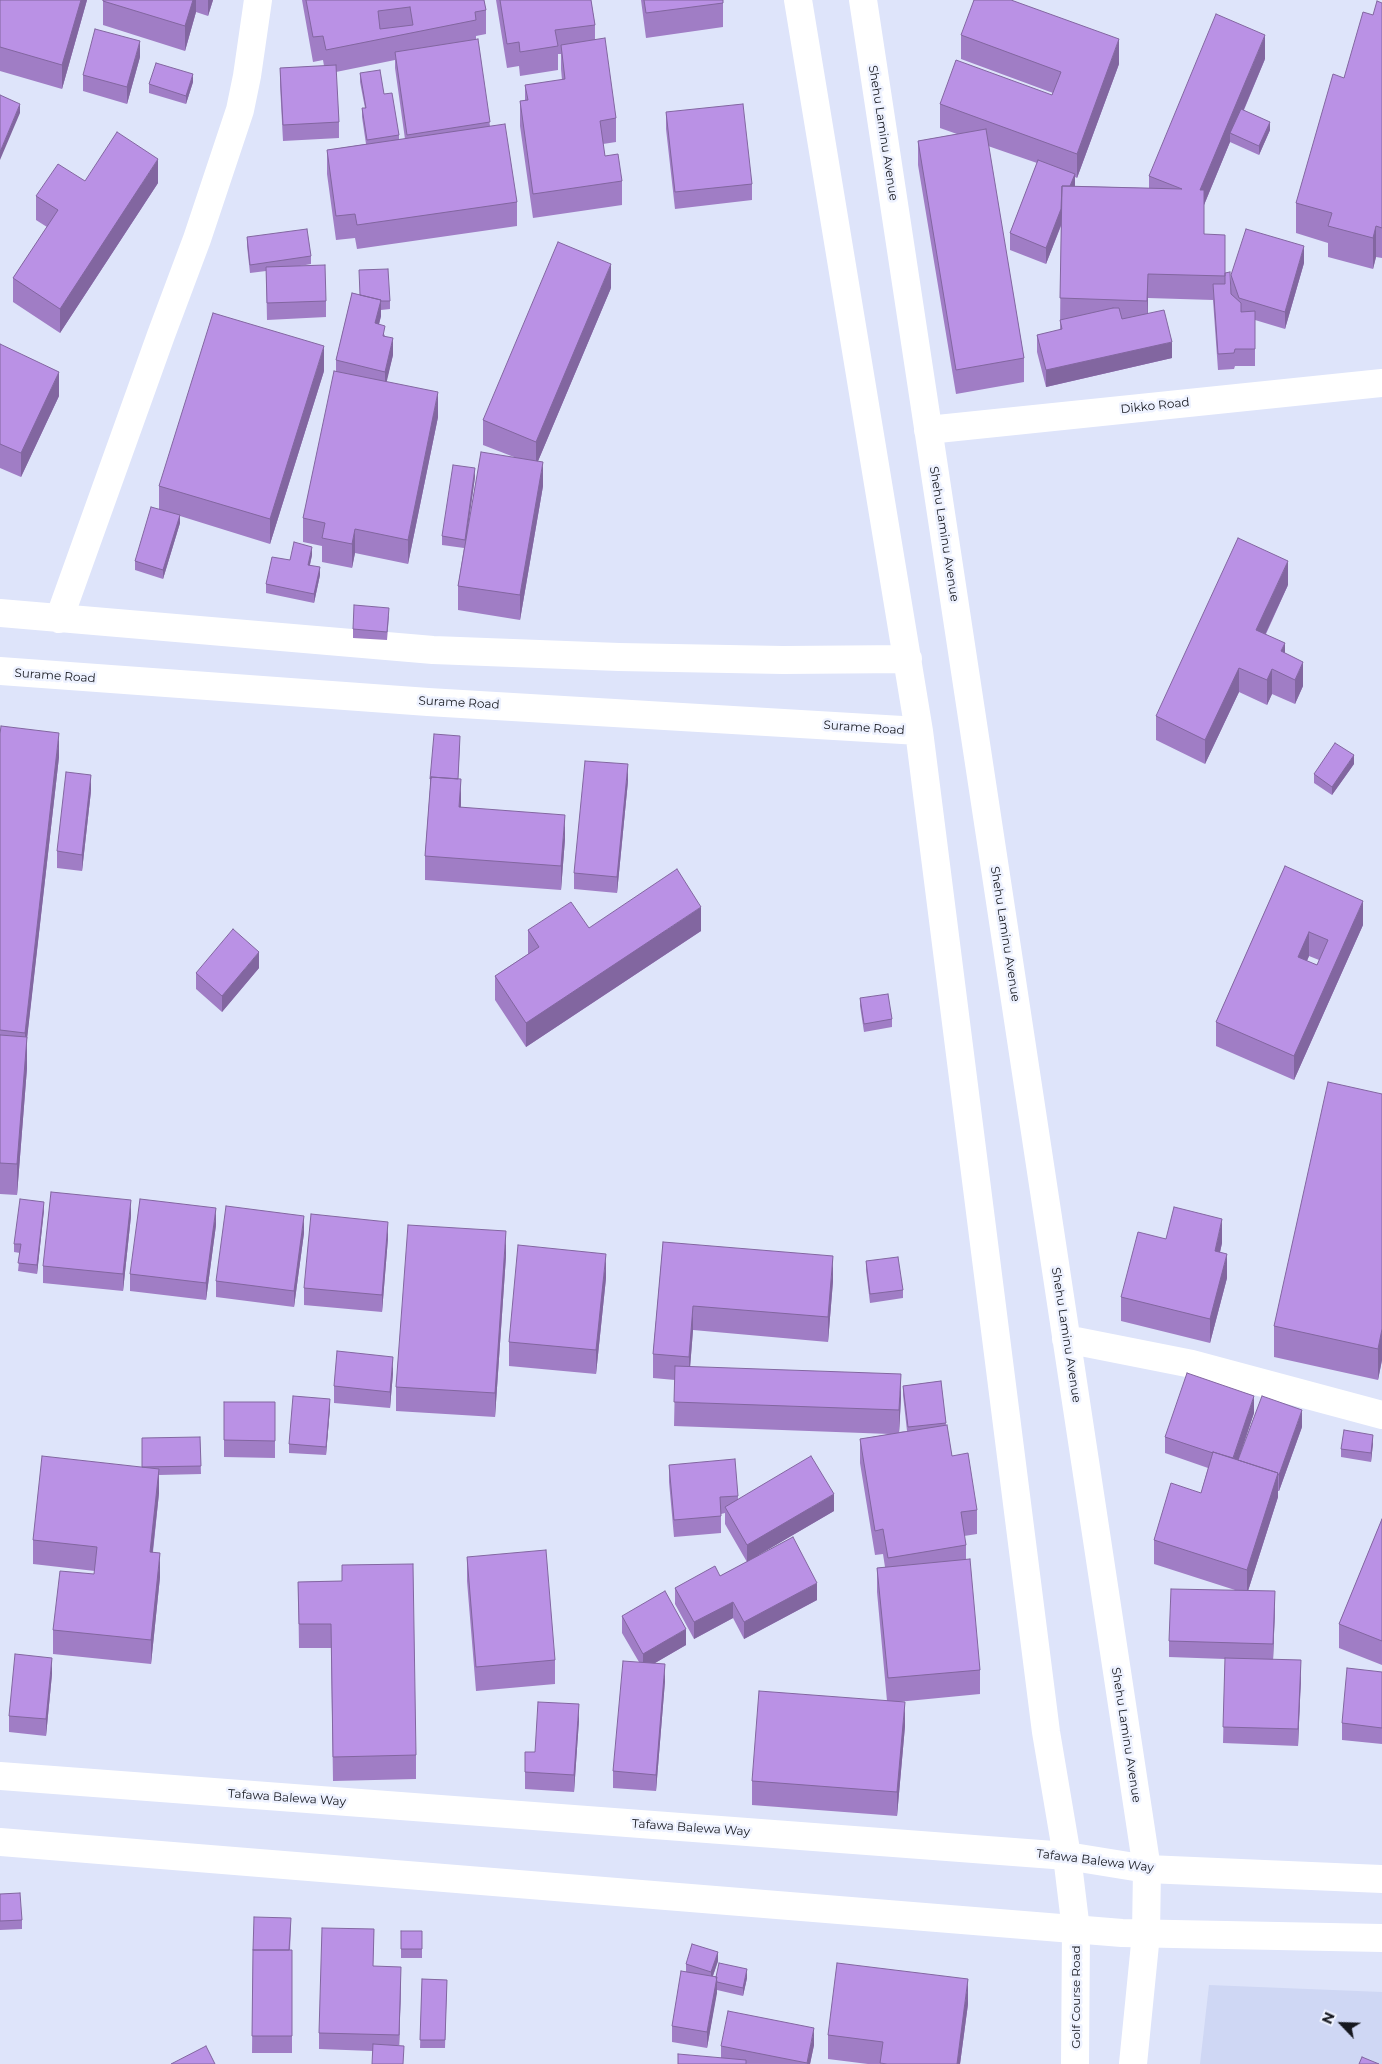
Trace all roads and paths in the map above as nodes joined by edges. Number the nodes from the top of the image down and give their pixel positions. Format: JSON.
{"nodes":[{"id":1,"x":258,"y":0,"type":"edge"},
{"id":2,"x":798,"y":0,"type":"edge"},
{"id":3,"x":863,"y":0,"type":"edge"},
{"id":4,"x":1382,"y":382,"type":"edge"},
{"id":5,"x":928,"y":430,"type":"junction"},
{"id":6,"x":0,"y":613,"type":"edge"},
{"id":7,"x":59,"y":619,"type":"junction"},
{"id":8,"x":908,"y":659,"type":"junction"},
{"id":9,"x":0,"y":671,"type":"edge"},
{"id":10,"x":919,"y":731,"type":"junction"},
{"id":11,"x":1066,"y":1340,"type":"junction"},
{"id":12,"x":1382,"y":1415,"type":"edge"},
{"id":13,"x":0,"y":1776,"type":"edge"},
{"id":14,"x":0,"y":1842,"type":"edge"},
{"id":15,"x":1067,"y":1856,"type":"junction"},
{"id":16,"x":1147,"y":1868,"type":"junction"},
{"id":17,"x":1382,"y":1879,"type":"edge"},
{"id":18,"x":1076,"y":1930,"type":"junction"},
{"id":19,"x":1146,"y":1934,"type":"junction"},
{"id":20,"x":1382,"y":1938,"type":"edge"},
{"id":21,"x":1075,"y":2064,"type":"edge"},
{"id":22,"x":1133,"y":2064,"type":"edge"}],
"edges":[{"from":1,"to":7,"type":"street"},
{"from":2,"to":8,"type":"street"},
{"from":3,"to":5,"type":"street","name":"Shehu Laminu Avenue"},
{"from":4,"to":5,"type":"street","name":"Dikko Road"},
{"from":5,"to":11,"type":"street","name":"Shehu Laminu Avenue"},
{"from":6,"to":7,"type":"street"},
{"from":7,"to":8,"type":"street"},
{"from":8,"to":10,"type":"street"},
{"from":9,"to":10,"type":"street","name":"Surame Road"},
{"from":10,"to":15,"type":"street"},
{"from":11,"to":12,"type":"street"},
{"from":11,"to":16,"type":"street","name":"Shehu Laminu Avenue"},
{"from":13,"to":15,"type":"street","name":"Tafawa Balewa Way"},
{"from":14,"to":18,"type":"street"},
{"from":15,"to":16,"type":"street","name":"Tafawa Balewa Way"},
{"from":15,"to":18,"type":"street","name":"Golf Course Road"},
{"from":16,"to":17,"type":"street","name":"Tafawa Balewa Way"},
{"from":16,"to":19,"type":"street","name":"Shehu Laminu Avenue"},
{"from":18,"to":19,"type":"street"},
{"from":18,"to":21,"type":"street","name":"Golf Course Road"},
{"from":19,"to":20,"type":"street"},
{"from":19,"to":22,"type":"street"}]}
